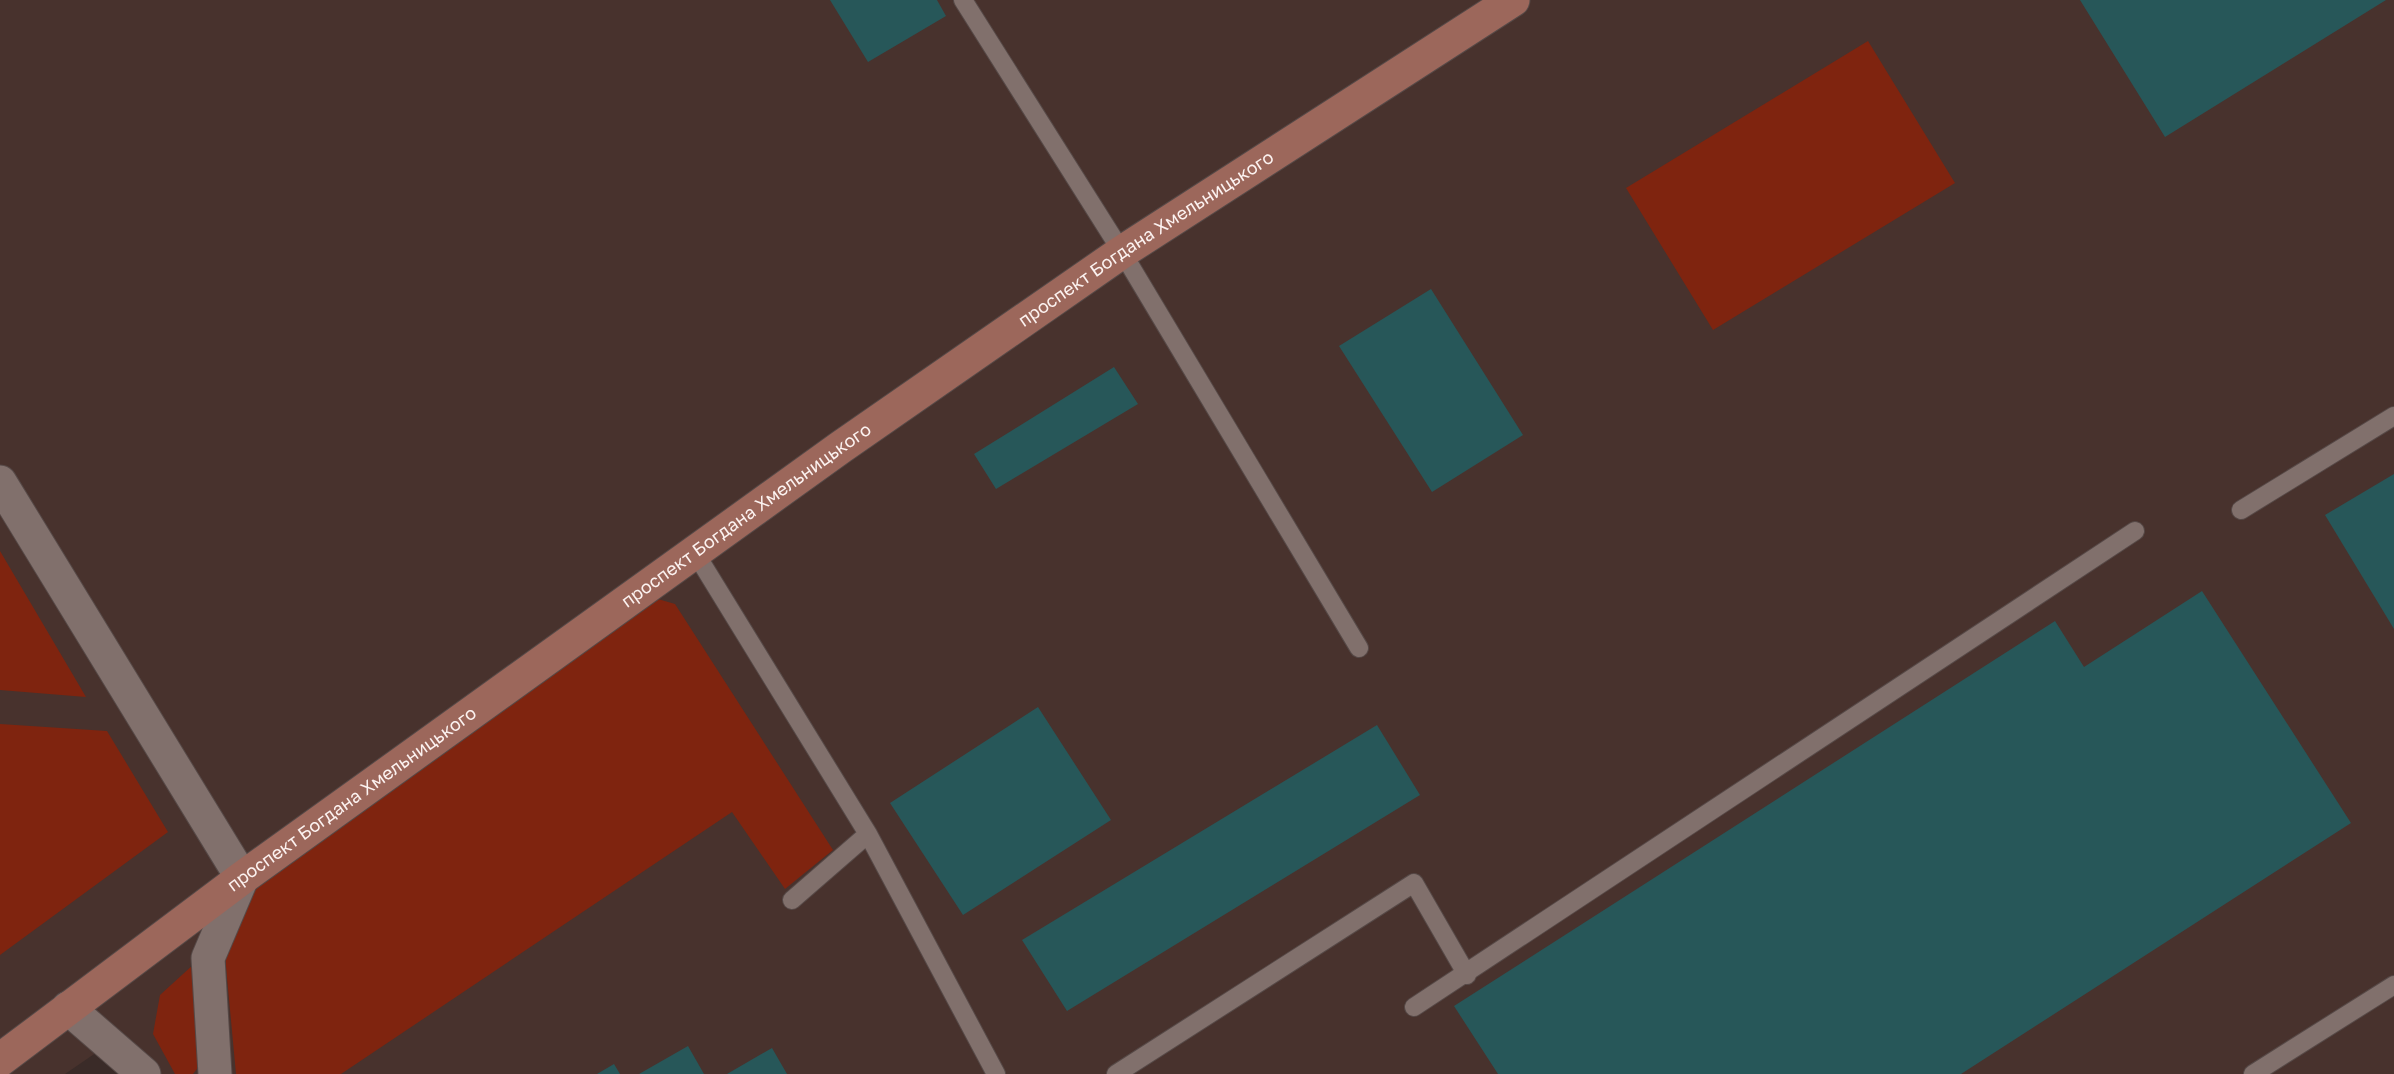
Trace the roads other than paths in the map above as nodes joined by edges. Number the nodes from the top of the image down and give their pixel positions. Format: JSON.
{"nodes":[{"id":1,"x":963,"y":0,"type":"edge"},
{"id":2,"x":1513,"y":0,"type":"edge"},
{"id":3,"x":1122,"y":252,"type":"junction"},
{"id":4,"x":2394,"y":416,"type":"edge"},
{"id":5,"x":0,"y":482,"type":"edge"},
{"id":6,"x":2241,"y":510,"type":"dead end"},
{"id":7,"x":2135,"y":531,"type":"dead end"},
{"id":8,"x":696,"y":554,"type":"junction"},
{"id":9,"x":1359,"y":648,"type":"dead end"},
{"id":10,"x":868,"y":834,"type":"junction"},
{"id":11,"x":242,"y":878,"type":"junction"},
{"id":12,"x":792,"y":900,"type":"dead end"},
{"id":13,"x":1467,"y":975,"type":"junction"},
{"id":14,"x":2394,"y":986,"type":"edge"},
{"id":15,"x":1414,"y":1007,"type":"dead end"},
{"id":16,"x":68,"y":1008,"type":"junction"},
{"id":17,"x":0,"y":1060,"type":"edge"},
{"id":18,"x":144,"y":1074,"type":"edge"},
{"id":19,"x":215,"y":1074,"type":"edge"},
{"id":20,"x":996,"y":1074,"type":"edge"},
{"id":21,"x":1116,"y":1074,"type":"edge"},
{"id":22,"x":2253,"y":1074,"type":"edge"}],
"edges":[{"from":1,"to":3,"type":"lane"},
{"from":2,"to":3,"type":"main road","name":"проспект Богдана Хмельницького"},
{"from":3,"to":8,"type":"main road","name":"проспект Богдана Хмельницького"},
{"from":3,"to":9,"type":"lane"},
{"from":4,"to":6,"type":"lane"},
{"from":5,"to":11,"type":"street"},
{"from":7,"to":13,"type":"lane"},
{"from":8,"to":10,"type":"lane"},
{"from":8,"to":11,"type":"main road","name":"проспект Богдана Хмельницького"},
{"from":10,"to":12,"type":"lane"},
{"from":10,"to":20,"type":"lane"},
{"from":11,"to":16,"type":"main road","name":"проспект Богдана Хмельницького"},
{"from":11,"to":19,"type":"street"},
{"from":13,"to":15,"type":"lane"},
{"from":13,"to":21,"type":"lane"},
{"from":14,"to":22,"type":"lane"},
{"from":16,"to":17,"type":"main road","name":"проспект Богдана Хмельницького"},
{"from":16,"to":18,"type":"street"}]}
